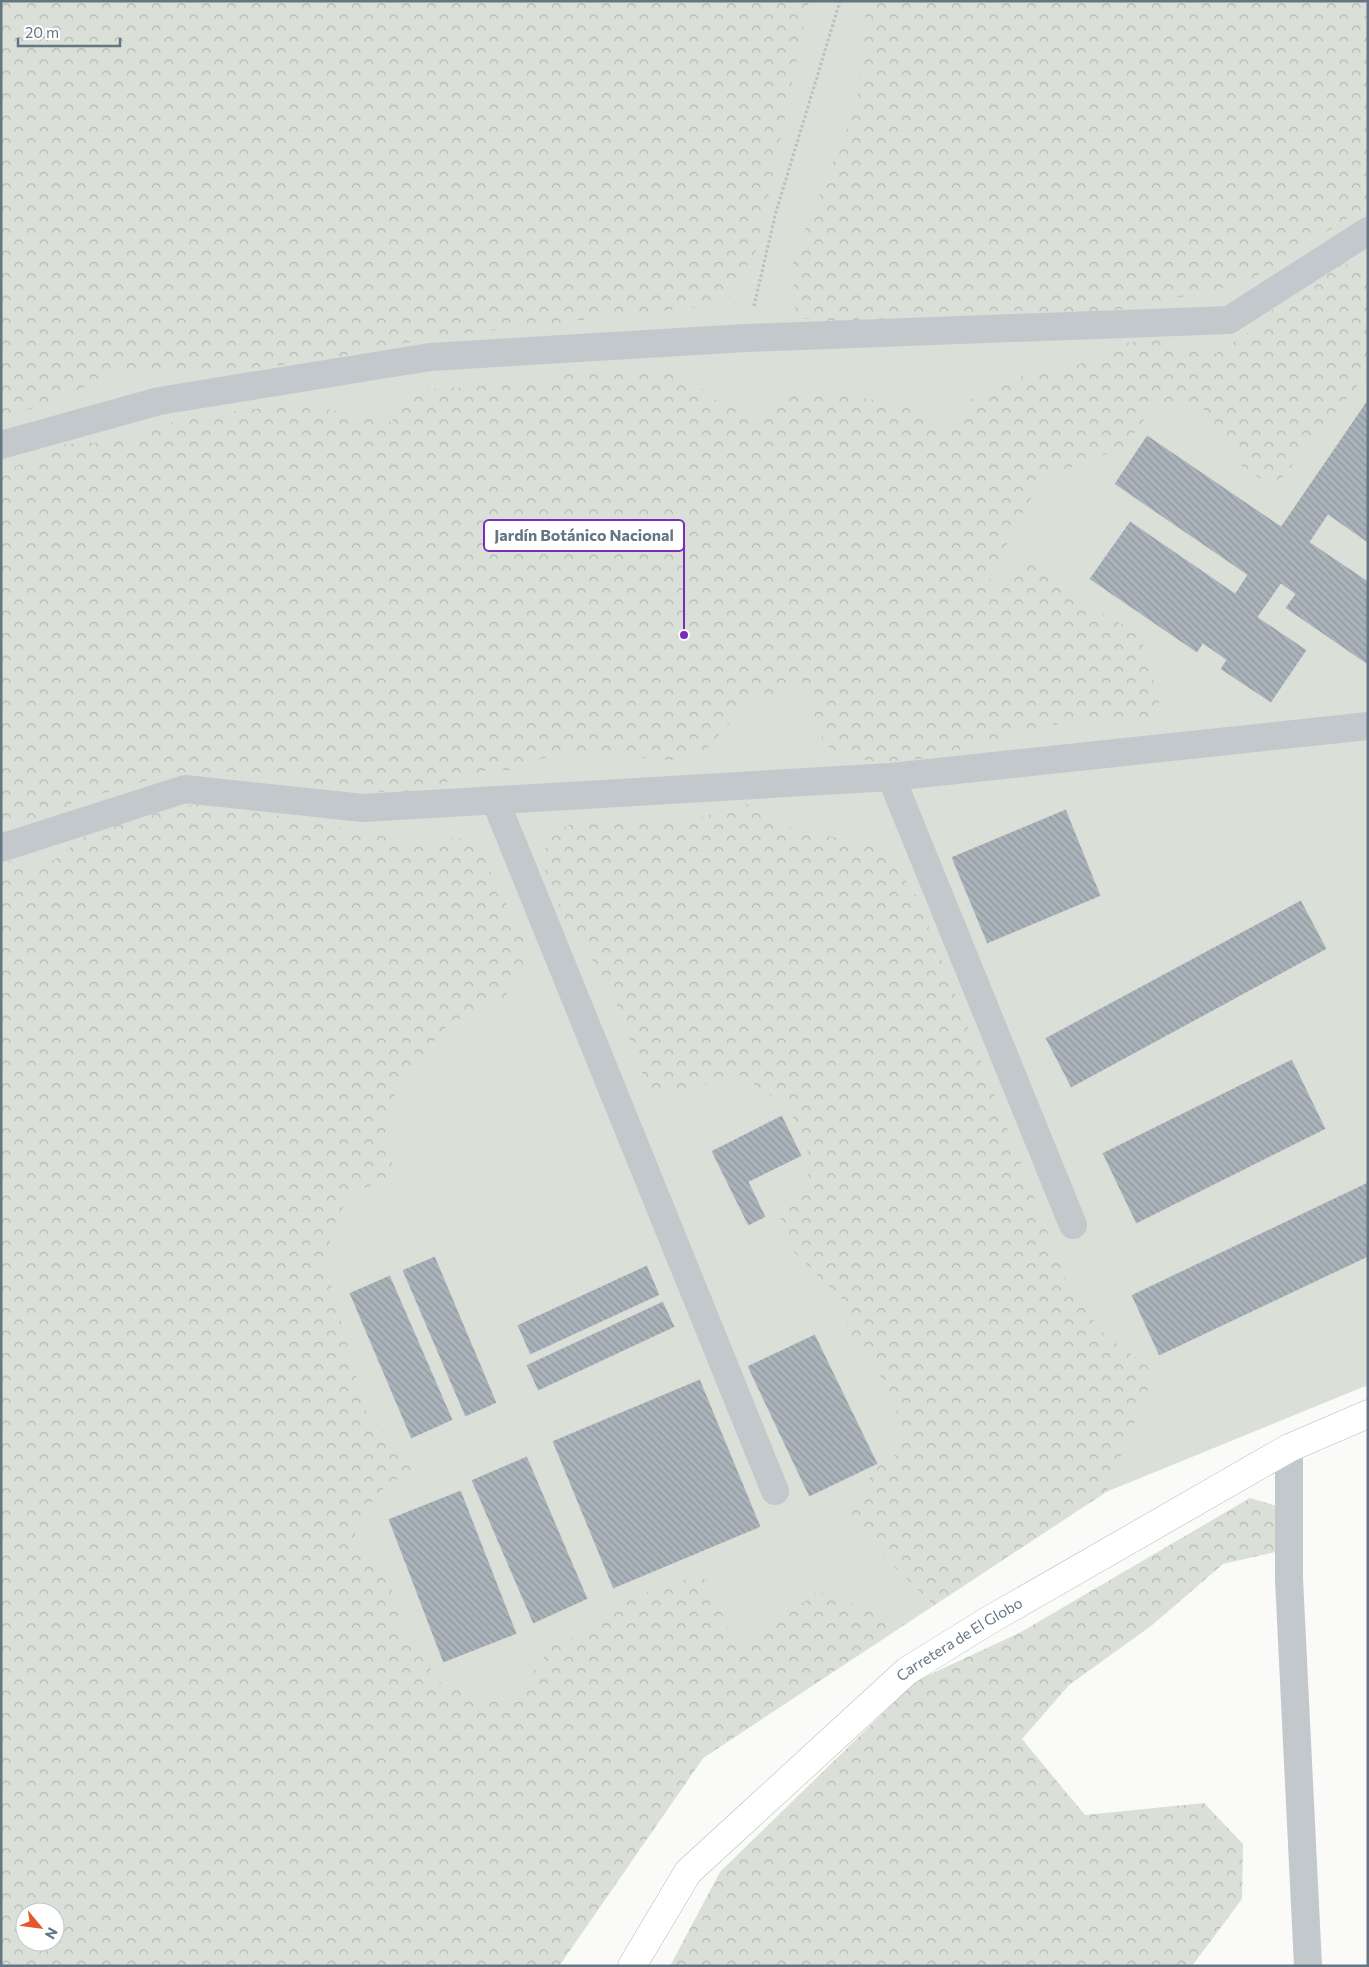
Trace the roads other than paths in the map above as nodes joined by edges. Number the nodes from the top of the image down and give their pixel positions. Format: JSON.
{"nodes":[{"id":1,"x":1368,"y":230,"type":"edge"},
{"id":2,"x":1,"y":445,"type":"edge"},
{"id":3,"x":1368,"y":726,"type":"edge"},
{"id":4,"x":891,"y":777,"type":"junction"},
{"id":5,"x":495,"y":800,"type":"junction"},
{"id":6,"x":1,"y":848,"type":"edge"},
{"id":7,"x":1073,"y":1225,"type":"dead end"},
{"id":8,"x":1368,"y":1414,"type":"edge"},
{"id":9,"x":1288,"y":1448,"type":"junction"},
{"id":10,"x":775,"y":1491,"type":"dead end"},
{"id":11,"x":632,"y":1966,"type":"edge"},
{"id":12,"x":1308,"y":1966,"type":"edge"}],
"edges":[{"from":1,"to":2,"type":"lane"},
{"from":3,"to":4,"type":"lane"},
{"from":4,"to":5,"type":"lane"},
{"from":4,"to":7,"type":"lane"},
{"from":5,"to":6,"type":"lane"},
{"from":5,"to":10,"type":"lane"},
{"from":8,"to":9,"type":"main road","name":"Carretera de El Globo"},
{"from":9,"to":11,"type":"main road","name":"Carretera de El Globo"},
{"from":9,"to":12,"type":"lane"}]}
